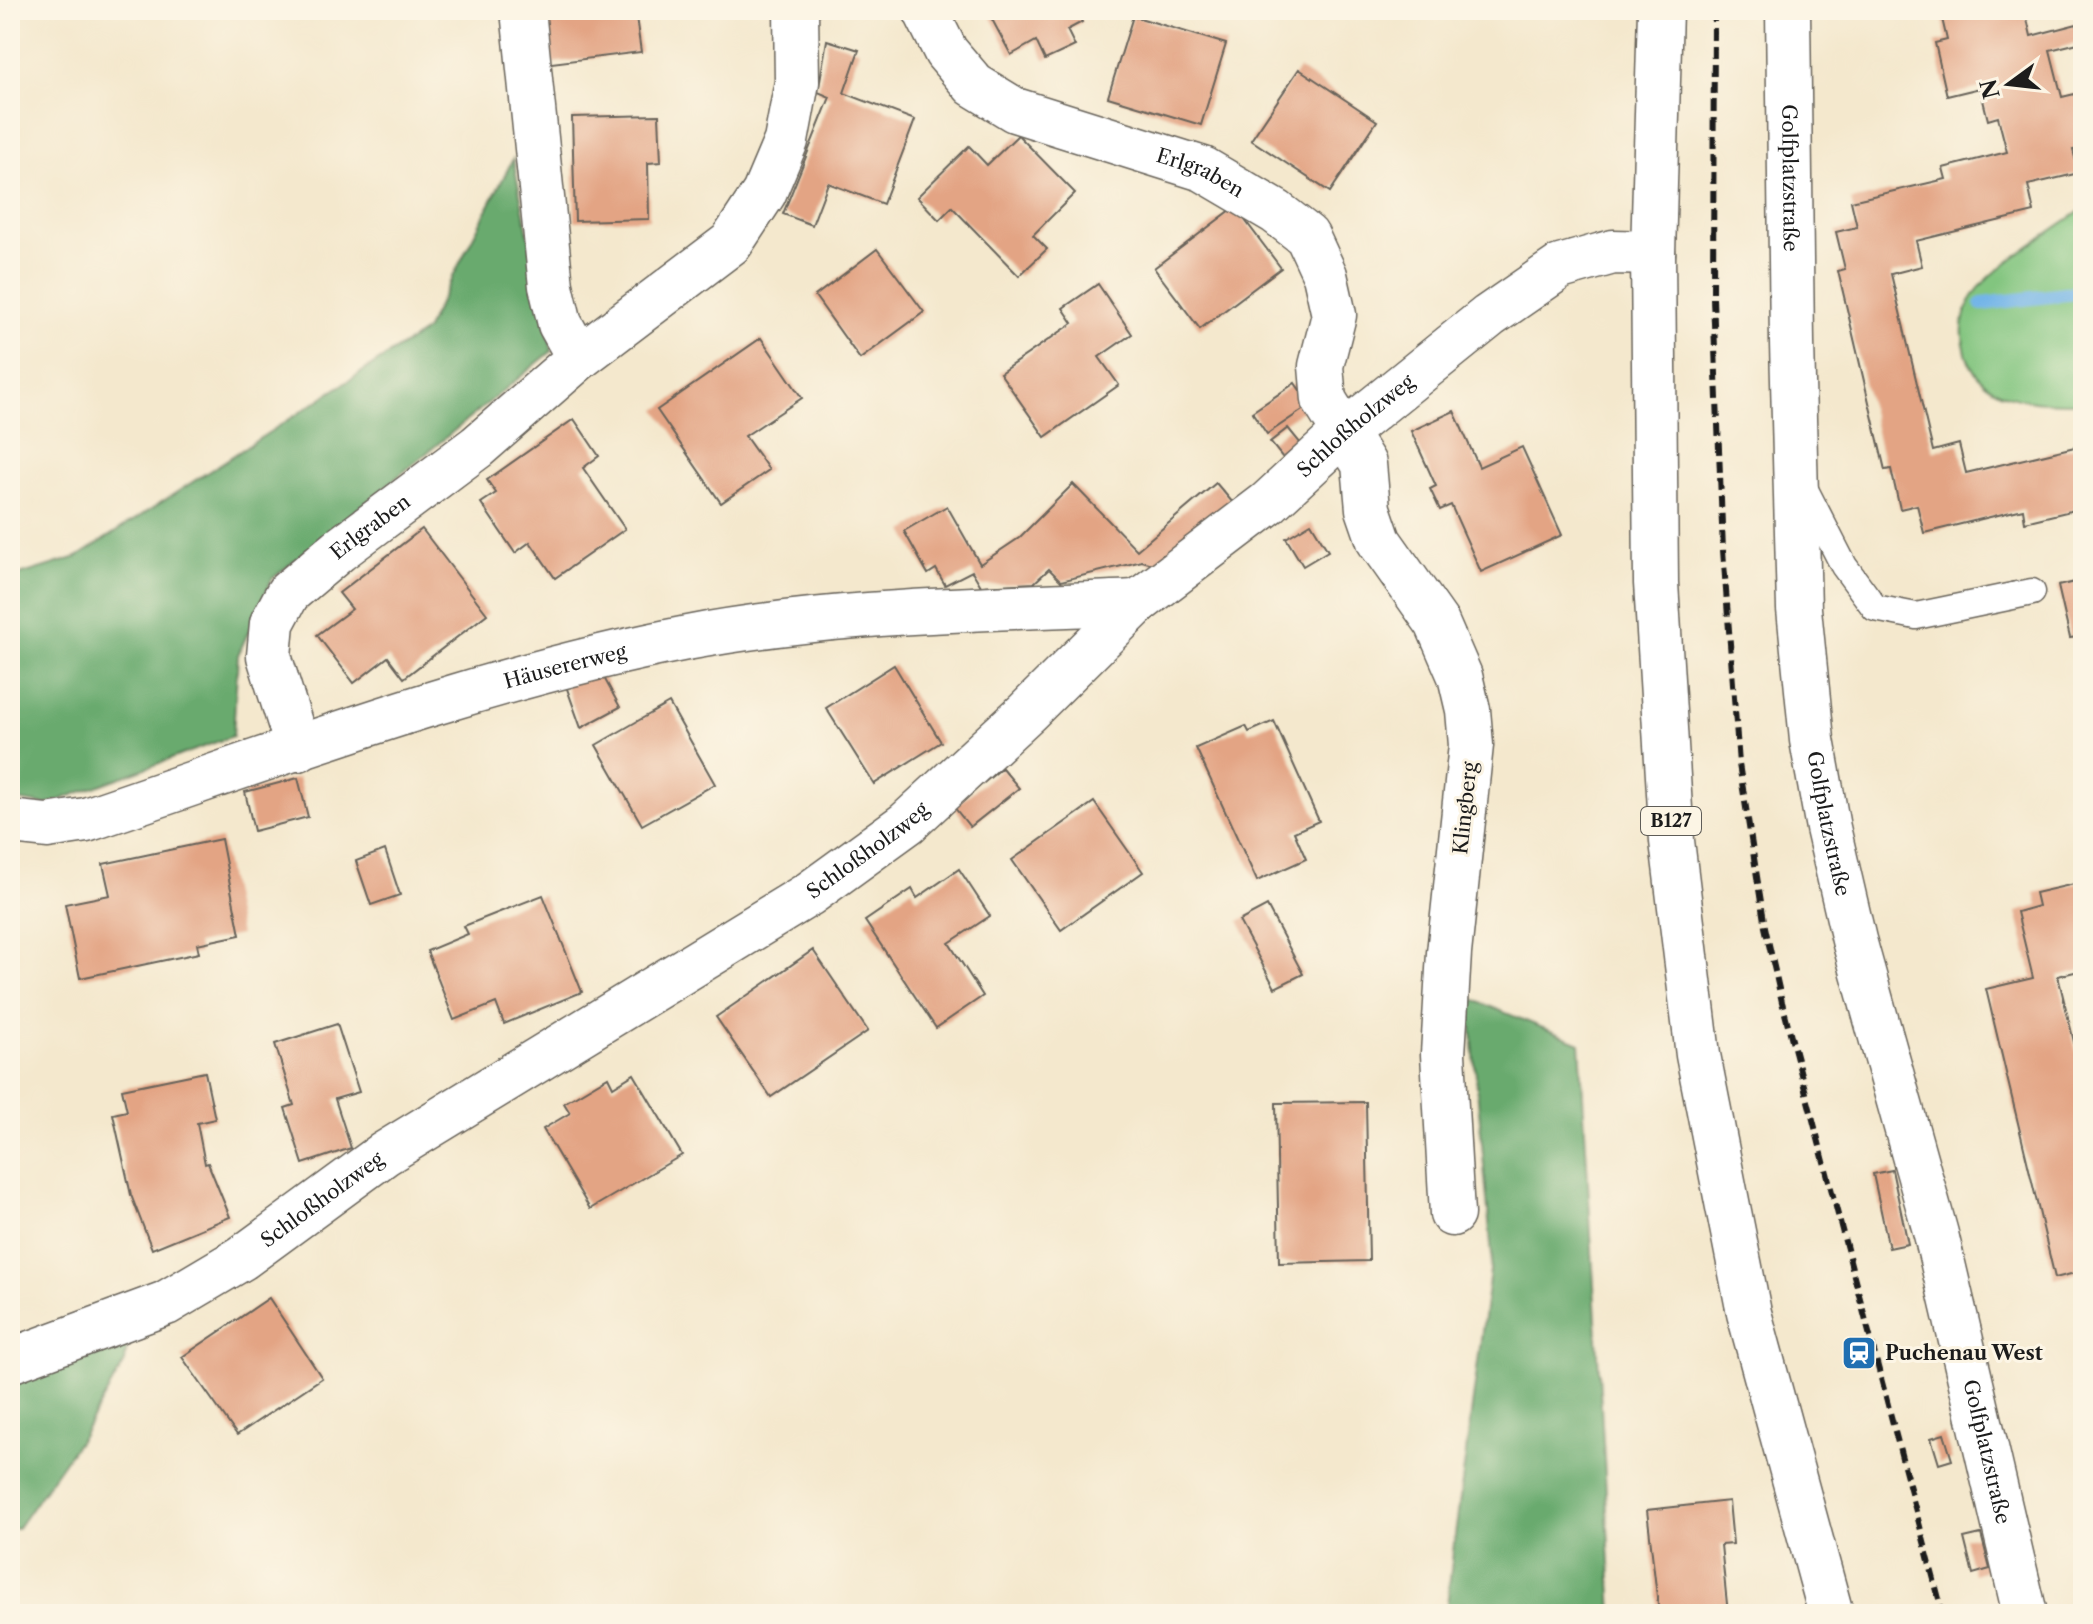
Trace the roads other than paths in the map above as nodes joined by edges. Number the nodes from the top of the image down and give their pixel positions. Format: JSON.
{"nodes":[{"id":1,"x":523,"y":10,"type":"edge"},
{"id":2,"x":796,"y":10,"type":"edge"},
{"id":3,"x":925,"y":10,"type":"edge"},
{"id":4,"x":1660,"y":10,"type":"edge"},
{"id":5,"x":1788,"y":10,"type":"edge"},
{"id":6,"x":1653,"y":253,"type":"junction"},
{"id":7,"x":579,"y":358,"type":"junction"},
{"id":8,"x":1345,"y":432,"type":"junction"},
{"id":9,"x":1795,"y":472,"type":"junction"},
{"id":10,"x":2032,"y":592,"type":"dead end"},
{"id":11,"x":1138,"y":602,"type":"junction"},
{"id":12,"x":298,"y":749,"type":"junction"},
{"id":13,"x":10,"y":822,"type":"edge"},
{"id":14,"x":1452,"y":1214,"type":"dead end"},
{"id":15,"x":10,"y":1361,"type":"edge"},
{"id":16,"x":1831,"y":1614,"type":"edge"},
{"id":17,"x":2025,"y":1614,"type":"edge"}],
"edges":[{"from":1,"to":7,"type":"street"},
{"from":2,"to":7,"type":"street","name":"Erlgraben"},
{"from":3,"to":8,"type":"street","name":"Erlgraben"},
{"from":4,"to":6,"type":"street","number":"B127"},
{"from":5,"to":9,"type":"street","name":"Golfplatzstraße"},
{"from":6,"to":8,"type":"street","name":"Schloßholzweg"},
{"from":6,"to":16,"type":"street","number":"B127"},
{"from":7,"to":12,"type":"street","name":"Erlgraben"},
{"from":8,"to":11,"type":"street","name":"Schloßholzweg"},
{"from":8,"to":14,"type":"street","name":"Klingberg"},
{"from":9,"to":10,"type":"lane"},
{"from":9,"to":17,"type":"street","name":"Golfplatzstraße"},
{"from":11,"to":12,"type":"street","name":"Häusererweg"},
{"from":11,"to":15,"type":"street","name":"Schloßholzweg"},
{"from":12,"to":13,"type":"street","name":"Häusererweg"}]}
